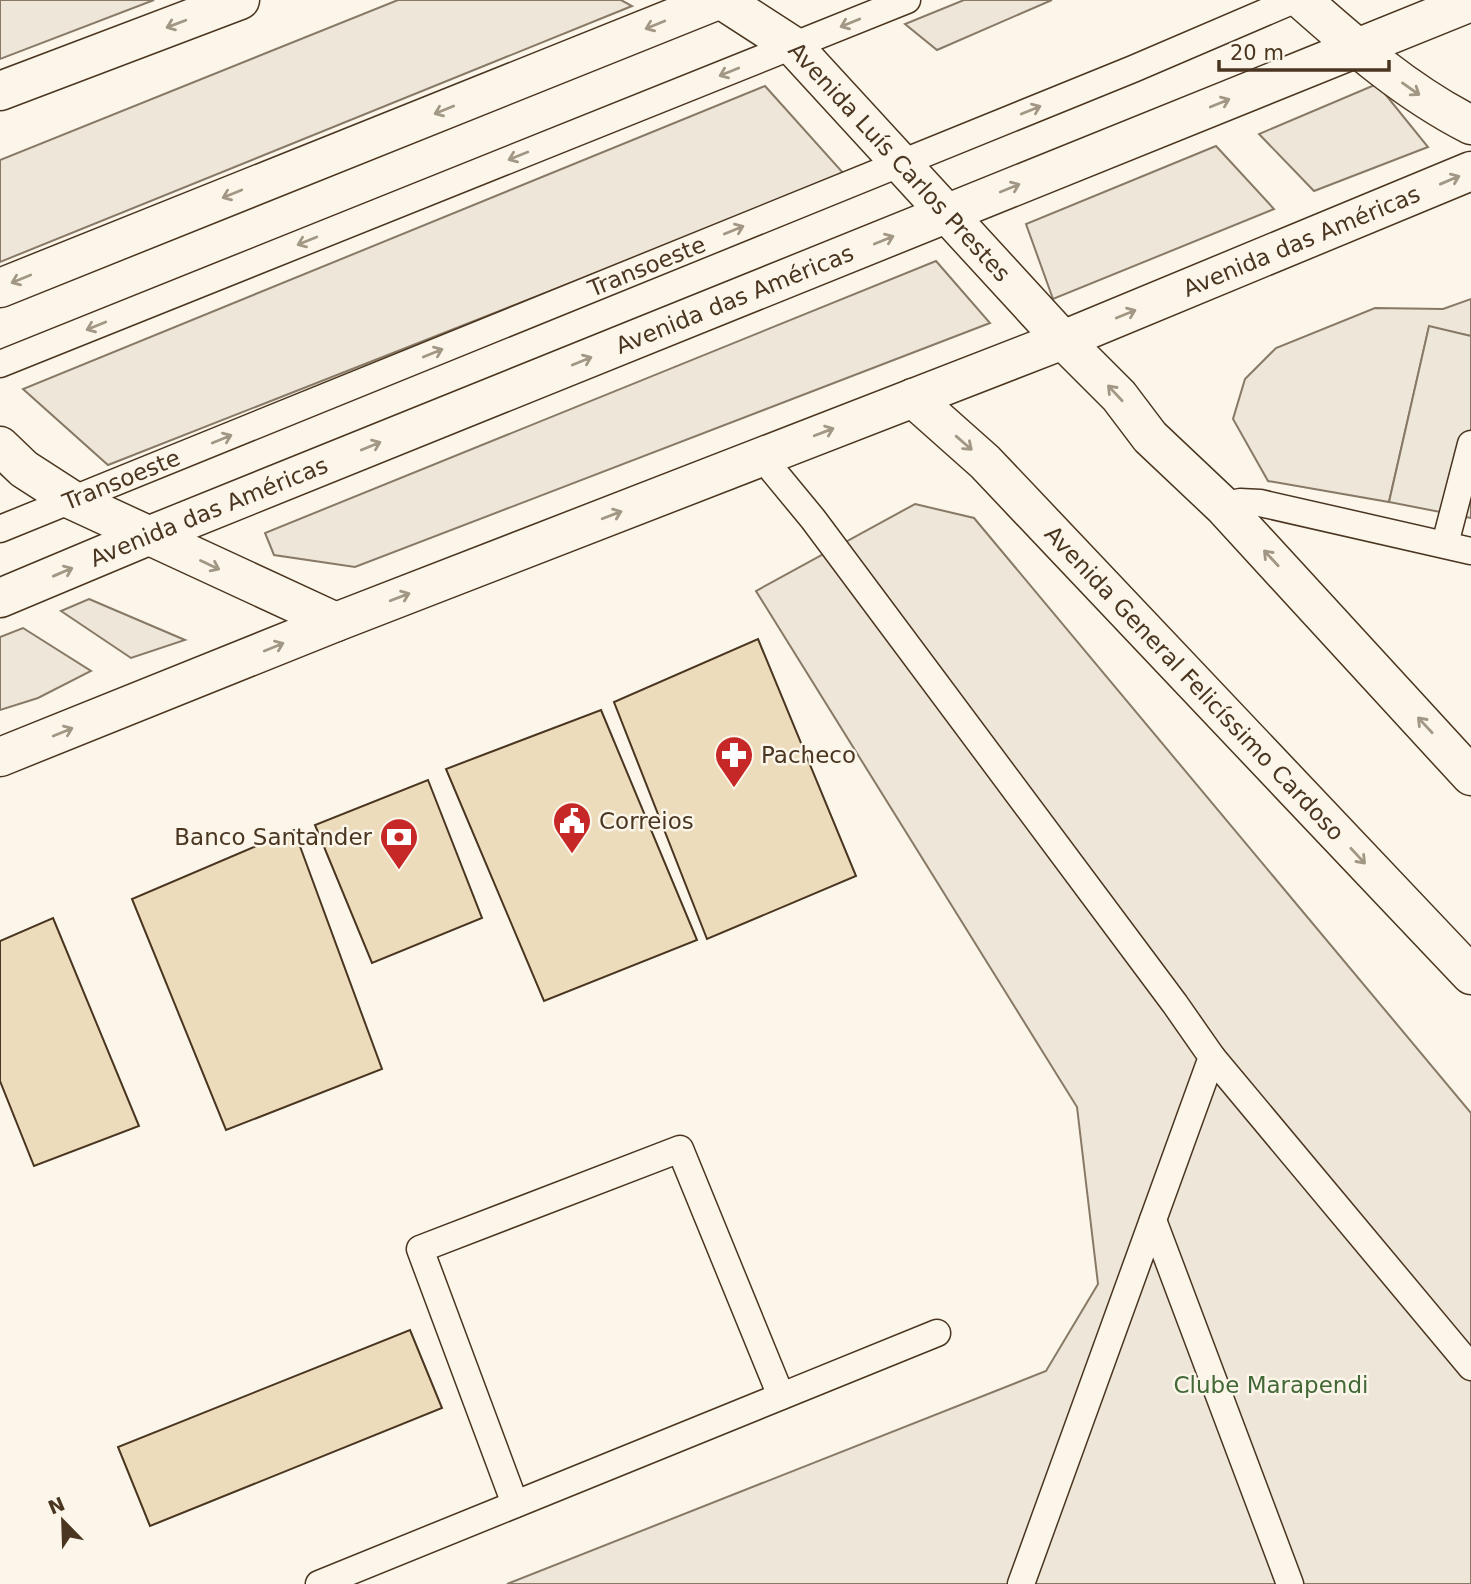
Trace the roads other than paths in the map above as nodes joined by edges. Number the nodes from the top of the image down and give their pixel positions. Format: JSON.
{"nodes":[{"id":1,"x":240,"y":0,"type":"edge"},
{"id":2,"x":720,"y":0,"type":"edge"},
{"id":3,"x":907,"y":0,"type":"edge"},
{"id":4,"x":1294,"y":0,"type":"edge"},
{"id":5,"x":1302,"y":0,"type":"edge"},
{"id":6,"x":1471,"y":2,"type":"edge"},
{"id":7,"x":793,"y":46,"type":"junction"},
{"id":8,"x":1356,"y":48,"type":"junction"},
{"id":9,"x":0,"y":92,"type":"edge"},
{"id":10,"x":1471,"y":125,"type":"edge"},
{"id":11,"x":899,"y":163,"type":"junction"},
{"id":12,"x":1471,"y":171,"type":"edge"},
{"id":13,"x":946,"y":214,"type":"junction"},
{"id":14,"x":0,"y":288,"type":"edge"},
{"id":15,"x":1063,"y":340,"type":"junction"},
{"id":16,"x":0,"y":364,"type":"edge"},
{"id":17,"x":913,"y":398,"type":"junction"},
{"id":18,"x":1471,"y":444,"type":"edge"},
{"id":19,"x":0,"y":446,"type":"edge"},
{"id":20,"x":761,"y":456,"type":"junction"},
{"id":21,"x":72,"y":500,"type":"junction"},
{"id":22,"x":1223,"y":506,"type":"junction"},
{"id":23,"x":0,"y":529,"type":"edge"},
{"id":24,"x":148,"y":536,"type":"junction"},
{"id":25,"x":1446,"y":544,"type":"junction"},
{"id":26,"x":1471,"y":551,"type":"edge"},
{"id":27,"x":0,"y":598,"type":"edge"},
{"id":28,"x":337,"y":622,"type":"junction"},
{"id":29,"x":0,"y":757,"type":"edge"},
{"id":30,"x":1471,"y":776,"type":"edge"},
{"id":31,"x":1471,"y":975,"type":"edge"},
{"id":32,"x":1212,"y":1057,"type":"junction"},
{"id":33,"x":1153,"y":1220,"type":"junction"},
{"id":34,"x":937,"y":1333,"type":"dead end"},
{"id":35,"x":1471,"y":1367,"type":"edge"},
{"id":36,"x":780,"y":1396,"type":"junction"},
{"id":37,"x":515,"y":1504,"type":"junction"},
{"id":38,"x":319,"y":1584,"type":"edge"},
{"id":39,"x":1020,"y":1584,"type":"edge"},
{"id":40,"x":1290,"y":1584,"type":"edge"}],
"edges":[{"from":1,"to":9,"type":"main road","one_way":true},
{"from":2,"to":7,"type":"main road","name":"Avenida Luís Carlos Prestes"},
{"from":2,"to":14,"type":"main road","one_way":true},
{"from":3,"to":7,"type":"lane","one_way":true},
{"from":11,"to":4,"type":"lane","name":"Transoeste","one_way":true},
{"from":5,"to":8,"type":"main road"},
{"from":6,"to":8,"type":"main road","name":"Avenida das Américas"},
{"from":7,"to":11,"type":"main road","name":"Avenida Luís Carlos Prestes"},
{"from":7,"to":16,"type":"lane","one_way":true},
{"from":8,"to":10,"type":"main road","one_way":true},
{"from":13,"to":8,"type":"main road","name":"Avenida das Américas","one_way":true},
{"from":11,"to":13,"type":"main road","name":"Avenida Luís Carlos Prestes"},
{"from":21,"to":11,"type":"lane","name":"Transoeste","one_way":true},
{"from":15,"to":12,"type":"main road","name":"Avenida das Américas","one_way":true},
{"from":13,"to":15,"type":"main road","name":"Avenida Luís Carlos Prestes"},
{"from":24,"to":13,"type":"main road","name":"Avenida das Américas","one_way":true},
{"from":15,"to":17,"type":"main road","name":"Avenida das Américas"},
{"from":22,"to":15,"type":"main road","one_way":true},
{"from":20,"to":17,"type":"main road","name":"Avenida das Américas","one_way":true},
{"from":17,"to":31,"type":"main road","name":"Avenida General Felicíssimo Cardoso","one_way":true},
{"from":18,"to":25,"type":"lane"},
{"from":19,"to":21,"type":"main road"},
{"from":28,"to":20,"type":"main road","name":"Avenida das Américas","one_way":true},
{"from":20,"to":32,"type":"lane"},
{"from":21,"to":23,"type":"lane","name":"Transoeste"},
{"from":21,"to":24,"type":"main road"},
{"from":22,"to":25,"type":"lane"},
{"from":30,"to":22,"type":"main road","one_way":true},
{"from":27,"to":24,"type":"main road","name":"Avenida das Américas","one_way":true},
{"from":24,"to":28,"type":"main road","one_way":true},
{"from":25,"to":26,"type":"lane"},
{"from":29,"to":28,"type":"main road","name":"Avenida das Américas","one_way":true},
{"from":32,"to":33,"type":"lane"},
{"from":32,"to":35,"type":"lane"},
{"from":33,"to":39,"type":"lane"},
{"from":33,"to":40,"type":"lane"},
{"from":34,"to":36,"type":"lane"},
{"from":36,"to":37,"type":"lane"},
{"from":36,"to":37,"type":"lane"},
{"from":37,"to":38,"type":"lane"}]}
